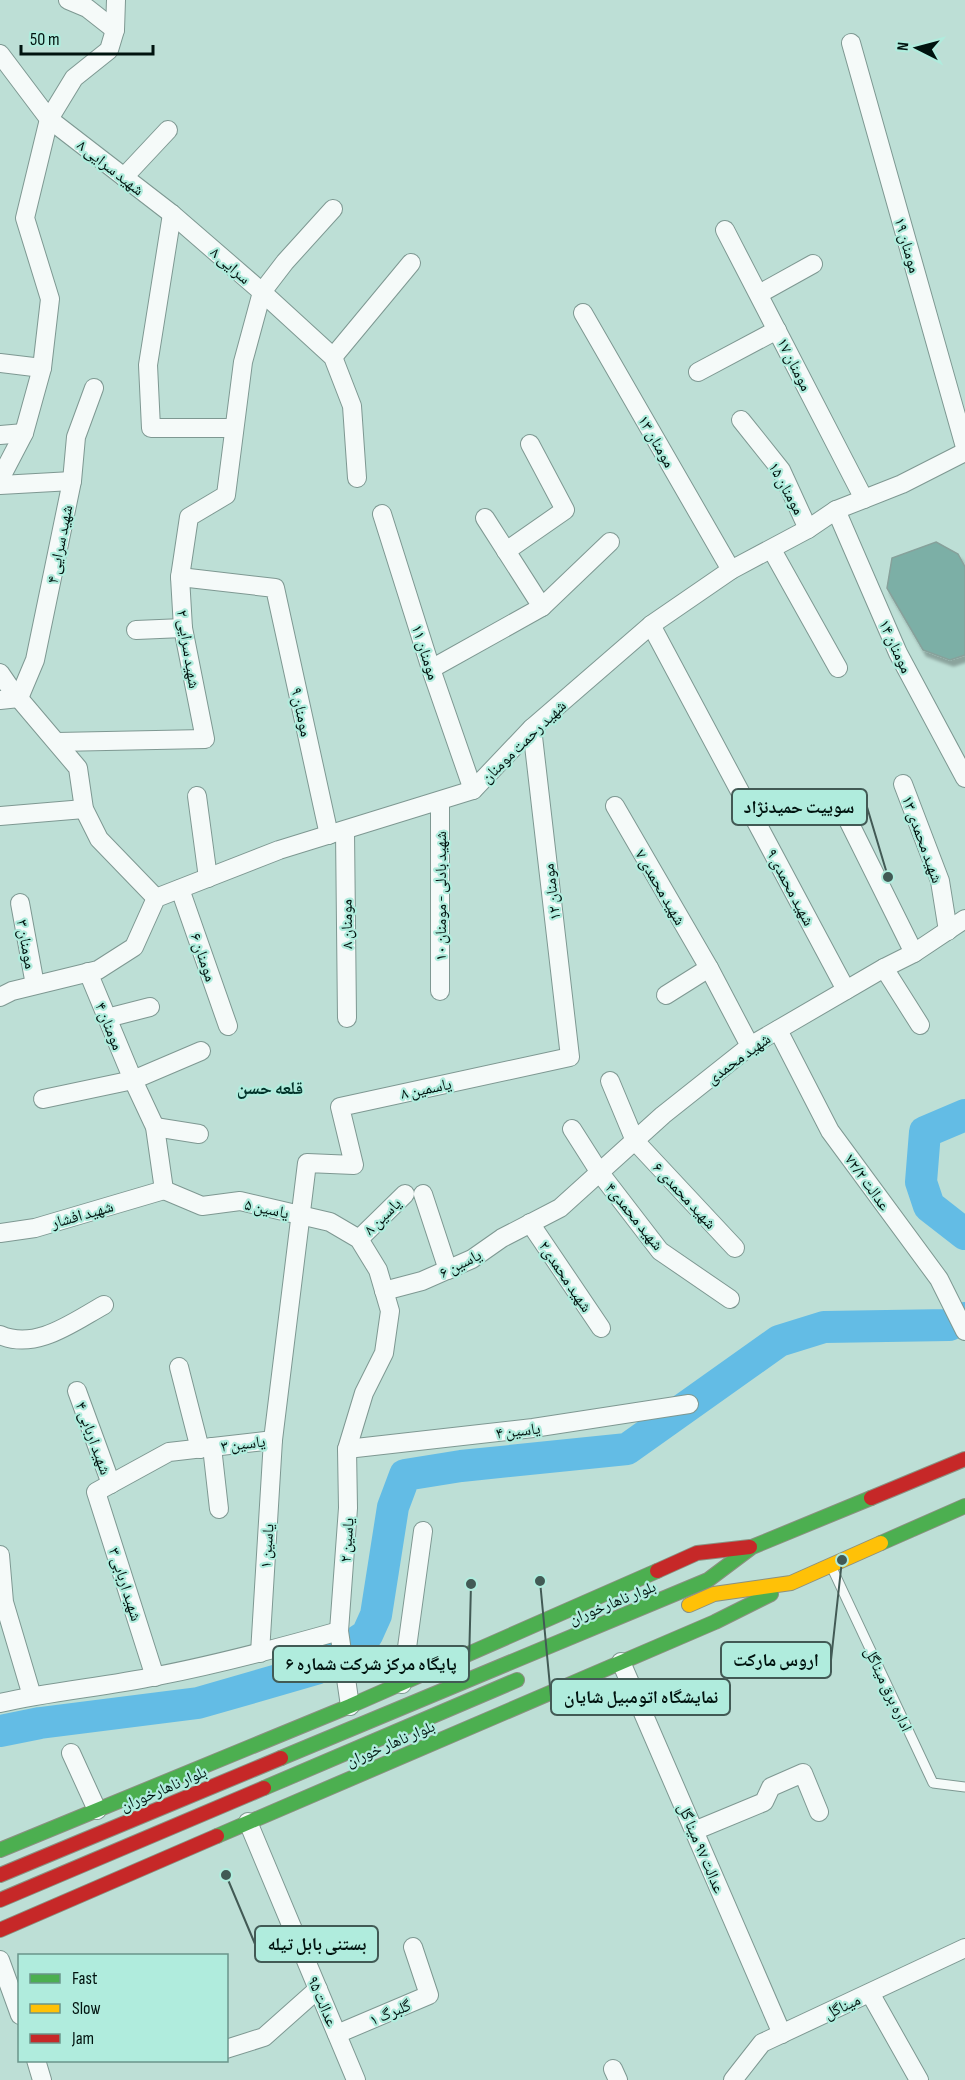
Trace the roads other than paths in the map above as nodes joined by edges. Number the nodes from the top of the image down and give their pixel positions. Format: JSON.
{"nodes":[{"id":1,"x":68,"y":0,"type":"edge"},
{"id":2,"x":116,"y":0,"type":"edge"},
{"id":3,"x":115,"y":30,"type":"junction"},
{"id":4,"x":851,"y":42,"type":"dead end"},
{"id":5,"x":0,"y":54,"type":"edge"},
{"id":6,"x":50,"y":119,"type":"junction"},
{"id":7,"x":168,"y":130,"type":"dead end"},
{"id":8,"x":124,"y":177,"type":"junction"},
{"id":9,"x":333,"y":209,"type":"dead end"},
{"id":10,"x":172,"y":214,"type":"junction"},
{"id":11,"x":725,"y":230,"type":"dead end"},
{"id":12,"x":411,"y":263,"type":"dead end"},
{"id":13,"x":813,"y":264,"type":"dead end"},
{"id":14,"x":262,"y":292,"type":"junction"},
{"id":15,"x":759,"y":294,"type":"junction"},
{"id":16,"x":583,"y":313,"type":"dead end"},
{"id":17,"x":777,"y":330,"type":"junction"},
{"id":18,"x":333,"y":357,"type":"junction"},
{"id":19,"x":243,"y":362,"type":"joint"},
{"id":20,"x":0,"y":363,"type":"edge"},
{"id":21,"x":42,"y":368,"type":"junction"},
{"id":22,"x":698,"y":372,"type":"dead end"},
{"id":23,"x":94,"y":388,"type":"dead end"},
{"id":24,"x":741,"y":420,"type":"dead end"},
{"id":25,"x":234,"y":428,"type":"junction"},
{"id":26,"x":24,"y":433,"type":"junction"},
{"id":27,"x":0,"y":435,"type":"edge"},
{"id":28,"x":531,"y":444,"type":"dead end"},
{"id":29,"x":965,"y":447,"type":"edge"},
{"id":30,"x":965,"y":452,"type":"edge"},
{"id":31,"x":357,"y":478,"type":"dead end"},
{"id":32,"x":0,"y":479,"type":"edge"},
{"id":33,"x":72,"y":481,"type":"junction"},
{"id":34,"x":0,"y":485,"type":"edge"},
{"id":35,"x":864,"y":499,"type":"junction"},
{"id":36,"x":836,"y":510,"type":"junction"},
{"id":37,"x":382,"y":514,"type":"dead end"},
{"id":38,"x":485,"y":518,"type":"dead end"},
{"id":39,"x":808,"y":529,"type":"junction"},
{"id":40,"x":610,"y":542,"type":"dead end"},
{"id":41,"x":772,"y":550,"type":"junction"},
{"id":42,"x":506,"y":551,"type":"junction"},
{"id":43,"x":731,"y":570,"type":"junction"},
{"id":44,"x":180,"y":577,"type":"junction"},
{"id":45,"x":542,"y":607,"type":"junction"},
{"id":46,"x":651,"y":625,"type":"junction"},
{"id":47,"x":183,"y":628,"type":"junction"},
{"id":48,"x":136,"y":630,"type":"dead end"},
{"id":49,"x":838,"y":668,"type":"dead end"},
{"id":50,"x":431,"y":669,"type":"junction"},
{"id":51,"x":0,"y":672,"type":"edge"},
{"id":52,"x":19,"y":698,"type":"junction"},
{"id":53,"x":0,"y":700,"type":"edge"},
{"id":54,"x":532,"y":728,"type":"junction"},
{"id":55,"x":57,"y":742,"type":"junction"},
{"id":56,"x":965,"y":778,"type":"edge"},
{"id":57,"x":903,"y":784,"type":"dead end"},
{"id":58,"x":473,"y":790,"type":"junction"},
{"id":59,"x":197,"y":796,"type":"dead end"},
{"id":60,"x":440,"y":801,"type":"junction"},
{"id":61,"x":615,"y":806,"type":"dead end"},
{"id":62,"x":84,"y":809,"type":"junction"},
{"id":63,"x":844,"y":812,"type":"dead end"},
{"id":64,"x":0,"y":816,"type":"edge"},
{"id":65,"x":337,"y":833,"type":"junction"},
{"id":66,"x":208,"y":878,"type":"junction"},
{"id":67,"x":180,"y":889,"type":"junction"},
{"id":68,"x":156,"y":898,"type":"junction"},
{"id":69,"x":20,"y":903,"type":"dead end"},
{"id":70,"x":965,"y":919,"type":"edge"},
{"id":71,"x":948,"y":930,"type":"junction"},
{"id":72,"x":914,"y":952,"type":"junction"},
{"id":73,"x":709,"y":968,"type":"junction"},
{"id":74,"x":884,"y":968,"type":"junction"},
{"id":75,"x":88,"y":972,"type":"junction"},
{"id":76,"x":35,"y":985,"type":"junction"},
{"id":77,"x":846,"y":990,"type":"junction"},
{"id":78,"x":440,"y":991,"type":"dead end"},
{"id":79,"x":666,"y":995,"type":"dead end"},
{"id":80,"x":0,"y":997,"type":"edge"},
{"id":81,"x":150,"y":1007,"type":"dead end"},
{"id":82,"x":107,"y":1018,"type":"junction"},
{"id":83,"x":347,"y":1018,"type":"dead end"},
{"id":84,"x":920,"y":1025,"type":"dead end"},
{"id":85,"x":228,"y":1026,"type":"dead end"},
{"id":86,"x":778,"y":1030,"type":"junction"},
{"id":87,"x":750,"y":1046,"type":"junction"},
{"id":88,"x":201,"y":1052,"type":"dead end"},
{"id":89,"x":570,"y":1057,"type":"joint"},
{"id":90,"x":133,"y":1080,"type":"junction"},
{"id":91,"x":610,"y":1081,"type":"dead end"},
{"id":92,"x":44,"y":1099,"type":"dead end"},
{"id":93,"x":155,"y":1127,"type":"junction"},
{"id":94,"x":572,"y":1129,"type":"dead end"},
{"id":95,"x":199,"y":1134,"type":"dead end"},
{"id":96,"x":635,"y":1141,"type":"junction"},
{"id":97,"x":307,"y":1163,"type":"joint"},
{"id":98,"x":600,"y":1173,"type":"junction"},
{"id":99,"x":164,"y":1190,"type":"junction"},
{"id":100,"x":301,"y":1215,"type":"junction"},
{"id":101,"x":530,"y":1223,"type":"junction"},
{"id":102,"x":0,"y":1233,"type":"edge"},
{"id":103,"x":359,"y":1239,"type":"junction"},
{"id":104,"x":735,"y":1248,"type":"dead end"},
{"id":105,"x":448,"y":1270,"type":"junction"},
{"id":106,"x":384,"y":1291,"type":"junction"},
{"id":107,"x":729,"y":1299,"type":"dead end"},
{"id":108,"x":104,"y":1305,"type":"dead end"},
{"id":109,"x":601,"y":1328,"type":"dead end"},
{"id":110,"x":965,"y":1331,"type":"edge"},
{"id":111,"x":0,"y":1335,"type":"edge"},
{"id":112,"x":179,"y":1367,"type":"dead end"},
{"id":113,"x":77,"y":1391,"type":"dead end"},
{"id":114,"x":690,"y":1404,"type":"dead end"},
{"id":115,"x":273,"y":1440,"type":"junction"},
{"id":116,"x":206,"y":1448,"type":"junction"},
{"id":117,"x":346,"y":1449,"type":"junction"},
{"id":118,"x":965,"y":1459,"type":"edge"},
{"id":119,"x":104,"y":1488,"type":"junction"},
{"id":120,"x":965,"y":1506,"type":"edge"},
{"id":121,"x":219,"y":1509,"type":"dead end"},
{"id":122,"x":423,"y":1531,"type":"dead end"},
{"id":123,"x":752,"y":1547,"type":"junction"},
{"id":124,"x":0,"y":1555,"type":"edge"},
{"id":125,"x":831,"y":1566,"type":"junction"},
{"id":126,"x":791,"y":1583,"type":"junction"},
{"id":127,"x":672,"y":1612,"type":"dead end"},
{"id":128,"x":340,"y":1637,"type":"junction"},
{"id":129,"x":260,"y":1653,"type":"junction"},
{"id":130,"x":621,"y":1662,"type":"junction"},
{"id":131,"x":534,"y":1672,"type":"dead end"},
{"id":132,"x":155,"y":1677,"type":"junction"},
{"id":133,"x":402,"y":1684,"type":"junction"},
{"id":134,"x":32,"y":1696,"type":"junction"},
{"id":135,"x":0,"y":1703,"type":"edge"},
{"id":136,"x":350,"y":1706,"type":"junction"},
{"id":137,"x":71,"y":1753,"type":"dead end"},
{"id":138,"x":965,"y":1787,"type":"edge"},
{"id":139,"x":97,"y":1810,"type":"junction"},
{"id":140,"x":819,"y":1812,"type":"dead end"},
{"id":141,"x":248,"y":1822,"type":"junction"},
{"id":142,"x":694,"y":1831,"type":"junction"},
{"id":143,"x":0,"y":1850,"type":"edge"},
{"id":144,"x":0,"y":1875,"type":"edge"},
{"id":145,"x":0,"y":1900,"type":"edge"},
{"id":146,"x":0,"y":1930,"type":"edge"},
{"id":147,"x":413,"y":1947,"type":"dead end"},
{"id":148,"x":965,"y":1948,"type":"edge"},
{"id":149,"x":0,"y":1960,"type":"edge"},
{"id":150,"x":318,"y":1989,"type":"junction"},
{"id":151,"x":870,"y":1993,"type":"junction"},
{"id":152,"x":18,"y":2010,"type":"edge"},
{"id":153,"x":337,"y":2034,"type":"junction"},
{"id":154,"x":782,"y":2034,"type":"junction"},
{"id":155,"x":228,"y":2048,"type":"edge"},
{"id":156,"x":36,"y":2062,"type":"edge"},
{"id":157,"x":42,"y":2080,"type":"edge"},
{"id":158,"x":356,"y":2080,"type":"edge"},
{"id":159,"x":733,"y":2080,"type":"edge"},
{"id":160,"x":920,"y":2080,"type":"edge"}],
"edges":[{"from":1,"to":3,"type":"street"},
{"from":2,"to":3,"type":"street"},
{"from":3,"to":6,"type":"street"},
{"from":4,"to":29,"type":"street","name":"مومنان ۱۹"},
{"from":5,"to":6,"type":"street","name":"شهید سرایی ۸"},
{"from":6,"to":8,"type":"street","name":"شهید سرایی ۸"},
{"from":6,"to":21,"type":"street"},
{"from":7,"to":8,"type":"street"},
{"from":8,"to":10,"type":"street","name":"شهید سرایی ۸"},
{"from":9,"to":14,"type":"street"},
{"from":10,"to":14,"type":"street","name":"سرایی ۸"},
{"from":10,"to":25,"type":"street"},
{"from":11,"to":15,"type":"street","name":"مومنان ۱۷"},
{"from":12,"to":18,"type":"street"},
{"from":13,"to":15,"type":"street"},
{"from":14,"to":18,"type":"street"},
{"from":14,"to":19,"type":"street","name":"سرایی ۸"},
{"from":15,"to":17,"type":"street","name":"مومنان ۱۷"},
{"from":16,"to":43,"type":"street","name":"مومنان ۱۳"},
{"from":17,"to":22,"type":"street"},
{"from":17,"to":35,"type":"street","name":"مومنان ۱۷"},
{"from":18,"to":31,"type":"street"},
{"from":19,"to":25,"type":"street","name":"شهید سرایی ۲"},
{"from":20,"to":21,"type":"street"},
{"from":21,"to":26,"type":"street"},
{"from":23,"to":33,"type":"street","name":"شهید سرایی ۴"},
{"from":24,"to":39,"type":"street","name":"مومنان ۱۵"},
{"from":25,"to":44,"type":"street","name":"شهید سرایی ۲"},
{"from":26,"to":27,"type":"street"},
{"from":26,"to":32,"type":"street"},
{"from":28,"to":42,"type":"street"},
{"from":30,"to":35,"type":"street","name":"شهید رحمت مومنان"},
{"from":33,"to":34,"type":"street"},
{"from":33,"to":52,"type":"street","name":"شهید سرایی ۴"},
{"from":35,"to":36,"type":"street","name":"شهید رحمت مومنان"},
{"from":36,"to":39,"type":"street","name":"شهید رحمت مومنان"},
{"from":36,"to":56,"type":"street","name":"مومنان ۱۴"},
{"from":37,"to":50,"type":"street","name":"مومنان ۱۱"},
{"from":38,"to":42,"type":"street"},
{"from":39,"to":41,"type":"street","name":"شهید رحمت مومنان"},
{"from":40,"to":45,"type":"street"},
{"from":41,"to":43,"type":"street","name":"شهید رحمت مومنان"},
{"from":41,"to":49,"type":"street"},
{"from":42,"to":45,"type":"street"},
{"from":43,"to":46,"type":"street","name":"شهید رحمت مومنان"},
{"from":44,"to":47,"type":"street","name":"شهید سرایی ۲"},
{"from":44,"to":65,"type":"street","name":"مومنان ۹"},
{"from":45,"to":50,"type":"street"},
{"from":46,"to":54,"type":"street","name":"شهید رحمت مومنان"},
{"from":46,"to":77,"type":"street","name":"۹ شهید محمدی"},
{"from":47,"to":48,"type":"street"},
{"from":47,"to":55,"type":"street","name":"شهید سرایی ۲"},
{"from":50,"to":58,"type":"street","name":"مومنان ۱۱"},
{"from":51,"to":52,"type":"street"},
{"from":52,"to":53,"type":"street"},
{"from":52,"to":55,"type":"street"},
{"from":54,"to":58,"type":"street","name":"شهید رحمت مومنان"},
{"from":54,"to":89,"type":"street","name":"مومنان ۱۲"},
{"from":55,"to":62,"type":"street"},
{"from":57,"to":71,"type":"street","name":"۱۳ شهید محمدی"},
{"from":58,"to":60,"type":"street","name":"شهید رحمت مومنان"},
{"from":59,"to":66,"type":"street"},
{"from":60,"to":65,"type":"street","name":"شهید رحمت مومنان"},
{"from":60,"to":78,"type":"street","name":"شهید بادلی - مومنان ۱۰"},
{"from":61,"to":73,"type":"street","name":"شهید محمدی ۷"},
{"from":62,"to":64,"type":"street"},
{"from":62,"to":68,"type":"street"},
{"from":63,"to":72,"type":"street"},
{"from":65,"to":66,"type":"street","name":"شهید رحمت مومنان"},
{"from":65,"to":83,"type":"street","name":"مومنان ۸"},
{"from":66,"to":67,"type":"street","name":"شهید رحمت مومنان"},
{"from":67,"to":68,"type":"street","name":"شهید رحمت مومنان"},
{"from":67,"to":85,"type":"street","name":"مومنان ۶"},
{"from":68,"to":75,"type":"street"},
{"from":69,"to":76,"type":"street","name":"مومنان ۳"},
{"from":70,"to":71,"type":"street","name":"شهید محمدی"},
{"from":71,"to":72,"type":"street","name":"شهید محمدی"},
{"from":72,"to":74,"type":"street","name":"شهید محمدی"},
{"from":73,"to":79,"type":"street"},
{"from":73,"to":87,"type":"street","name":"شهید محمدی ۷"},
{"from":74,"to":77,"type":"street","name":"شهید محمدی"},
{"from":74,"to":84,"type":"street"},
{"from":75,"to":76,"type":"street"},
{"from":75,"to":82,"type":"street","name":"۴ مومنان"},
{"from":76,"to":80,"type":"street"},
{"from":77,"to":86,"type":"street","name":"شهید محمدی"},
{"from":81,"to":82,"type":"street"},
{"from":82,"to":90,"type":"street","name":"۴ مومنان"},
{"from":86,"to":87,"type":"street","name":"شهید محمدی"},
{"from":86,"to":110,"type":"street","name":"عدالت ۷۲/۲"},
{"from":87,"to":96,"type":"street","name":"شهید محمدی"},
{"from":88,"to":90,"type":"street"},
{"from":89,"to":97,"type":"street","name":"یاسمین ۸"},
{"from":90,"to":92,"type":"street"},
{"from":90,"to":93,"type":"street","name":"۴ مومنان"},
{"from":91,"to":96,"type":"street"},
{"from":93,"to":95,"type":"street"},
{"from":93,"to":99,"type":"street","name":"۴ مومنان"},
{"from":94,"to":98,"type":"street","name":"شهید محمدی۴"},
{"from":96,"to":98,"type":"street","name":"شهید محمدی"},
{"from":96,"to":104,"type":"street","name":"۶ شهید محمدی"},
{"from":97,"to":100,"type":"street","name":"یاسین ۱"},
{"from":98,"to":101,"type":"street","name":"شهید محمدی"},
{"from":98,"to":107,"type":"street","name":"شهید محمدی۴"},
{"from":99,"to":100,"type":"street","name":"یاسین ۵"},
{"from":99,"to":102,"type":"street","name":"شهید افشار"},
{"from":100,"to":103,"type":"street","name":"یاسین ۵"},
{"from":100,"to":115,"type":"street","name":"یاسین ۱"},
{"from":101,"to":105,"type":"street","name":"یاسین ۶"},
{"from":101,"to":109,"type":"street","name":"شهید محمدی۲"},
{"from":103,"to":105,"type":"street","name":"یاسین ۸"},
{"from":103,"to":106,"type":"street","name":"یاسین ۲"},
{"from":105,"to":106,"type":"street","name":"یاسین ۶"},
{"from":106,"to":117,"type":"street","name":"یاسین ۲"},
{"from":108,"to":111,"type":"street"},
{"from":112,"to":116,"type":"street"},
{"from":113,"to":119,"type":"street","name":"شهید اربابی ۴"},
{"from":114,"to":117,"type":"street","name":"یاسین ۴"},
{"from":115,"to":116,"type":"street","name":"یاسین ۳"},
{"from":115,"to":129,"type":"street","name":"یاسین ۱"},
{"from":116,"to":119,"type":"street","name":"یاسین ۳"},
{"from":116,"to":121,"type":"street"},
{"from":117,"to":128,"type":"street","name":"یاسین ۲"},
{"from":118,"to":123,"type":"main road","name":"بلوار ناهارخوران"},
{"from":119,"to":132,"type":"street","name":"شهید اربابی ۳"},
{"from":120,"to":125,"type":"main road","name":"بلوار ناهارخوران"},
{"from":122,"to":133,"type":"street"},
{"from":123,"to":133,"type":"main road"},
{"from":123,"to":144,"type":"main road","name":"بلوار ناهارخوران"},
{"from":124,"to":134,"type":"street"},
{"from":125,"to":126,"type":"main road","name":"بلوار ناهارخوران"},
{"from":125,"to":138,"type":"lane","name":"اداره برق میناگل"},
{"from":126,"to":127,"type":"main road","name":"بلوار ناهارخوران"},
{"from":126,"to":130,"type":"main road","name":"بلوار ناهار خوران"},
{"from":128,"to":129,"type":"street"},
{"from":128,"to":136,"type":"street","name":"یاسین ۲"},
{"from":129,"to":132,"type":"street"},
{"from":130,"to":141,"type":"main road","name":"بلوار ناهار خوران"},
{"from":130,"to":142,"type":"street","name":"عدالت ۹۷ مینا گل"},
{"from":131,"to":145,"type":"main road"},
{"from":132,"to":134,"type":"street"},
{"from":133,"to":136,"type":"main road"},
{"from":134,"to":135,"type":"street"},
{"from":136,"to":139,"type":"main road"},
{"from":137,"to":139,"type":"street"},
{"from":139,"to":143,"type":"main road"},
{"from":140,"to":142,"type":"street"},
{"from":141,"to":146,"type":"main road","name":"بلوار ناهار خوران"},
{"from":141,"to":150,"type":"street","name":"عدالت ۹۵"},
{"from":142,"to":154,"type":"street","name":"عدالت ۹۷ مینا گل"},
{"from":147,"to":153,"type":"street","name":"گلبرگ ۱"},
{"from":148,"to":151,"type":"street","name":"میناگل"},
{"from":149,"to":152,"type":"street"},
{"from":150,"to":153,"type":"street","name":"عدالت ۹۵"},
{"from":150,"to":155,"type":"street"},
{"from":151,"to":154,"type":"street","name":"میناگل"},
{"from":151,"to":160,"type":"street"},
{"from":153,"to":158,"type":"street","name":"عدالت ۹۵"},
{"from":154,"to":159,"type":"street","name":"میناگل"},
{"from":156,"to":157,"type":"street"}]}
